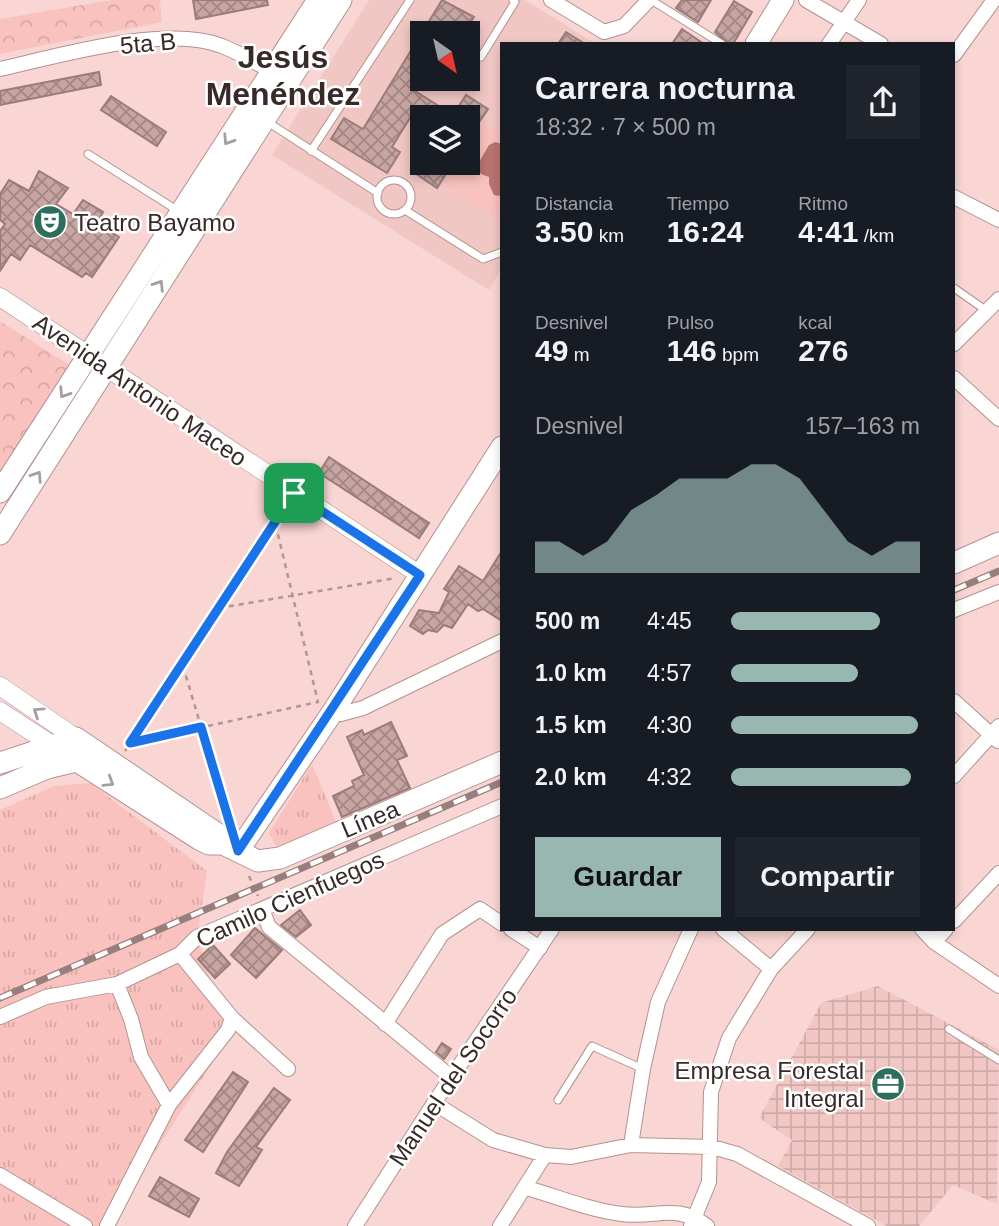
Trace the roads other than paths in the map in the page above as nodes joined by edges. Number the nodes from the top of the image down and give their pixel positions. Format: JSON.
{"nodes":[{"id":1,"x":341,"y":0,"type":"edge"},
{"id":2,"x":410,"y":0,"type":"edge"},
{"id":3,"x":513,"y":0,"type":"edge"},
{"id":4,"x":551,"y":0,"type":"edge"},
{"id":5,"x":650,"y":0,"type":"edge"},
{"id":6,"x":783,"y":0,"type":"edge"},
{"id":7,"x":806,"y":0,"type":"edge"},
{"id":8,"x":859,"y":0,"type":"edge"},
{"id":9,"x":994,"y":0,"type":"edge"},
{"id":10,"x":313,"y":1,"type":"edge"},
{"id":11,"x":843,"y":21,"type":"junction"},
{"id":12,"x":719,"y":42,"type":"edge"},
{"id":13,"x":757,"y":42,"type":"edge"},
{"id":14,"x":830,"y":42,"type":"edge"},
{"id":15,"x":878,"y":42,"type":"edge"},
{"id":16,"x":955,"y":54,"type":"edge"},
{"id":17,"x":481,"y":57,"type":"dead end"},
{"id":18,"x":0,"y":69,"type":"edge"},
{"id":19,"x":280,"y":77,"type":"junction"},
{"id":20,"x":264,"y":120,"type":"junction"},
{"id":21,"x":311,"y":150,"type":"junction"},
{"id":22,"x":88,"y":154,"type":"dead end"},
{"id":23,"x":377,"y":193,"type":"junction"},
{"id":24,"x":955,"y":198,"type":"edge"},
{"id":25,"x":405,"y":210,"type":"junction"},
{"id":26,"x":181,"y":212,"type":"junction"},
{"id":27,"x":999,"y":220,"type":"edge"},
{"id":28,"x":500,"y":253,"type":"edge"},
{"id":29,"x":955,"y":290,"type":"edge"},
{"id":30,"x":0,"y":297,"type":"edge"},
{"id":31,"x":999,"y":299,"type":"edge"},
{"id":32,"x":987,"y":311,"type":"junction"},
{"id":33,"x":955,"y":343,"type":"edge"},
{"id":34,"x":89,"y":355,"type":"junction"},
{"id":35,"x":106,"y":368,"type":"junction"},
{"id":36,"x":955,"y":379,"type":"edge"},
{"id":37,"x":999,"y":419,"type":"edge"},
{"id":38,"x":500,"y":455,"type":"edge"},
{"id":39,"x":0,"y":492,"type":"edge"},
{"id":40,"x":0,"y":534,"type":"edge"},
{"id":41,"x":999,"y":543,"type":"edge"},
{"id":42,"x":955,"y":564,"type":"edge"},
{"id":43,"x":420,"y":575,"type":"junction"},
{"id":44,"x":999,"y":592,"type":"edge"},
{"id":45,"x":955,"y":610,"type":"edge"},
{"id":46,"x":500,"y":642,"type":"edge"},
{"id":47,"x":0,"y":687,"type":"edge"},
{"id":48,"x":955,"y":702,"type":"edge"},
{"id":49,"x":334,"y":710,"type":"junction"},
{"id":50,"x":0,"y":711,"type":"edge"},
{"id":51,"x":997,"y":735,"type":"edge"},
{"id":52,"x":76,"y":738,"type":"junction"},
{"id":53,"x":52,"y":745,"type":"junction"},
{"id":54,"x":76,"y":761,"type":"junction"},
{"id":55,"x":0,"y":763,"type":"edge"},
{"id":56,"x":500,"y":763,"type":"edge"},
{"id":57,"x":955,"y":775,"type":"edge"},
{"id":58,"x":0,"y":788,"type":"edge"},
{"id":59,"x":500,"y":807,"type":"edge"},
{"id":60,"x":230,"y":847,"type":"junction"},
{"id":61,"x":999,"y":873,"type":"edge"},
{"id":62,"x":262,"y":909,"type":"junction"},
{"id":63,"x":955,"y":920,"type":"edge"},
{"id":64,"x":500,"y":923,"type":"edge"},
{"id":65,"x":514,"y":931,"type":"edge"},
{"id":66,"x":551,"y":931,"type":"edge"},
{"id":67,"x":690,"y":931,"type":"edge"},
{"id":68,"x":725,"y":931,"type":"edge"},
{"id":69,"x":806,"y":931,"type":"edge"},
{"id":70,"x":924,"y":931,"type":"edge"},
{"id":71,"x":944,"y":931,"type":"edge"},
{"id":72,"x":934,"y":942,"type":"junction"},
{"id":73,"x":540,"y":948,"type":"junction"},
{"id":74,"x":180,"y":954,"type":"junction"},
{"id":75,"x":771,"y":969,"type":"junction"},
{"id":76,"x":117,"y":984,"type":"junction"},
{"id":77,"x":999,"y":986,"type":"edge"},
{"id":78,"x":0,"y":1017,"type":"edge"},
{"id":79,"x":232,"y":1018,"type":"junction"},
{"id":80,"x":385,"y":1024,"type":"junction"},
{"id":81,"x":949,"y":1029,"type":"dead end"},
{"id":82,"x":999,"y":1060,"type":"edge"},
{"id":83,"x":288,"y":1069,"type":"dead end"},
{"id":84,"x":643,"y":1069,"type":"junction"},
{"id":85,"x":452,"y":1078,"type":"junction"},
{"id":86,"x":558,"y":1100,"type":"dead end"},
{"id":87,"x":433,"y":1103,"type":"junction"},
{"id":88,"x":169,"y":1105,"type":"junction"},
{"id":89,"x":631,"y":1145,"type":"junction"},
{"id":90,"x":712,"y":1147,"type":"junction"},
{"id":91,"x":545,"y":1154,"type":"junction"},
{"id":92,"x":0,"y":1175,"type":"edge"},
{"id":93,"x":527,"y":1188,"type":"junction"},
{"id":94,"x":692,"y":1221,"type":"edge"},
{"id":95,"x":85,"y":1226,"type":"edge"},
{"id":96,"x":107,"y":1226,"type":"edge"},
{"id":97,"x":355,"y":1226,"type":"edge"},
{"id":98,"x":500,"y":1226,"type":"edge"},
{"id":99,"x":707,"y":1226,"type":"edge"},
{"id":100,"x":868,"y":1226,"type":"edge"}],
"edges":[{"from":1,"to":19,"type":"main road"},
{"from":2,"to":21,"type":"lane"},
{"from":3,"to":17,"type":"lane"},
{"from":4,"to":5,"type":"street"},
{"from":5,"to":12,"type":"lane"},
{"from":6,"to":13,"type":"main road"},
{"from":7,"to":11,"type":"street"},
{"from":8,"to":11,"type":"street"},
{"from":9,"to":16,"type":"street"},
{"from":10,"to":19,"type":"main road"},
{"from":11,"to":14,"type":"street"},
{"from":11,"to":15,"type":"street"},
{"from":18,"to":19,"type":"street","name":"5ta B"},
{"from":19,"to":20,"type":"main road"},
{"from":19,"to":26,"type":"main road","one_way":true},
{"from":20,"to":21,"type":"lane"},
{"from":35,"to":20,"type":"main road","one_way":true},
{"from":21,"to":23,"type":"lane"},
{"from":22,"to":26,"type":"lane"},
{"from":23,"to":25,"type":"lane"},
{"from":23,"to":25,"type":"lane"},
{"from":24,"to":27,"type":"street"},
{"from":25,"to":28,"type":"lane"},
{"from":26,"to":34,"type":"main road"},
{"from":29,"to":32,"type":"lane"},
{"from":30,"to":34,"type":"street","name":"Avenida Antonio Maceo"},
{"from":31,"to":32,"type":"street"},
{"from":32,"to":33,"type":"street"},
{"from":34,"to":35,"type":"street","name":"Avenida Antonio Maceo"},
{"from":34,"to":39,"type":"main road","one_way":true},
{"from":40,"to":35,"type":"main road","one_way":true},
{"from":35,"to":43,"type":"street","name":"Avenida Antonio Maceo"},
{"from":36,"to":37,"type":"street"},
{"from":38,"to":43,"type":"main road"},
{"from":41,"to":42,"type":"main road"},
{"from":43,"to":49,"type":"main road"},
{"from":44,"to":45,"type":"street"},
{"from":46,"to":49,"type":"street"},
{"from":52,"to":47,"type":"street","one_way":true},
{"from":48,"to":51,"type":"street"},
{"from":49,"to":60,"type":"main road"},
{"from":50,"to":53,"type":"street"},
{"from":51,"to":57,"type":"street"},
{"from":52,"to":53,"type":"main road"},
{"from":52,"to":60,"type":"main road"},
{"from":53,"to":54,"type":"main road","name":"Línea"},
{"from":53,"to":55,"type":"main road"},
{"from":54,"to":58,"type":"main road"},
{"from":54,"to":60,"type":"main road","name":"Línea","one_way":true},
{"from":56,"to":60,"type":"main road","name":"Línea"},
{"from":59,"to":62,"type":"street","name":"Camilo Cienfuegos"},
{"from":61,"to":63,"type":"street"},
{"from":62,"to":74,"type":"street","name":"Camilo Cienfuegos"},
{"from":62,"to":80,"type":"street"},
{"from":64,"to":80,"type":"street"},
{"from":65,"to":73,"type":"street"},
{"from":66,"to":73,"type":"street","name":"Manuel del Socorro"},
{"from":67,"to":84,"type":"street"},
{"from":68,"to":75,"type":"street"},
{"from":69,"to":75,"type":"street"},
{"from":70,"to":72,"type":"street"},
{"from":71,"to":72,"type":"street"},
{"from":72,"to":77,"type":"street"},
{"from":73,"to":85,"type":"street","name":"Manuel del Socorro"},
{"from":74,"to":76,"type":"street","name":"Camilo Cienfuegos"},
{"from":74,"to":79,"type":"street"},
{"from":75,"to":90,"type":"street"},
{"from":76,"to":78,"type":"street","name":"Camilo Cienfuegos"},
{"from":76,"to":88,"type":"street"},
{"from":79,"to":83,"type":"street"},
{"from":79,"to":88,"type":"street"},
{"from":80,"to":85,"type":"street"},
{"from":81,"to":82,"type":"lane"},
{"from":84,"to":86,"type":"lane"},
{"from":84,"to":89,"type":"street"},
{"from":85,"to":87,"type":"street","name":"Manuel del Socorro"},
{"from":87,"to":91,"type":"street"},
{"from":87,"to":97,"type":"street","name":"Manuel del Socorro"},
{"from":88,"to":96,"type":"street"},
{"from":89,"to":90,"type":"street"},
{"from":89,"to":91,"type":"street"},
{"from":90,"to":94,"type":"street"},
{"from":90,"to":100,"type":"street"},
{"from":91,"to":93,"type":"street"},
{"from":92,"to":95,"type":"street"},
{"from":93,"to":94,"type":"street"},
{"from":93,"to":98,"type":"street"},
{"from":94,"to":99,"type":"street"}]}
